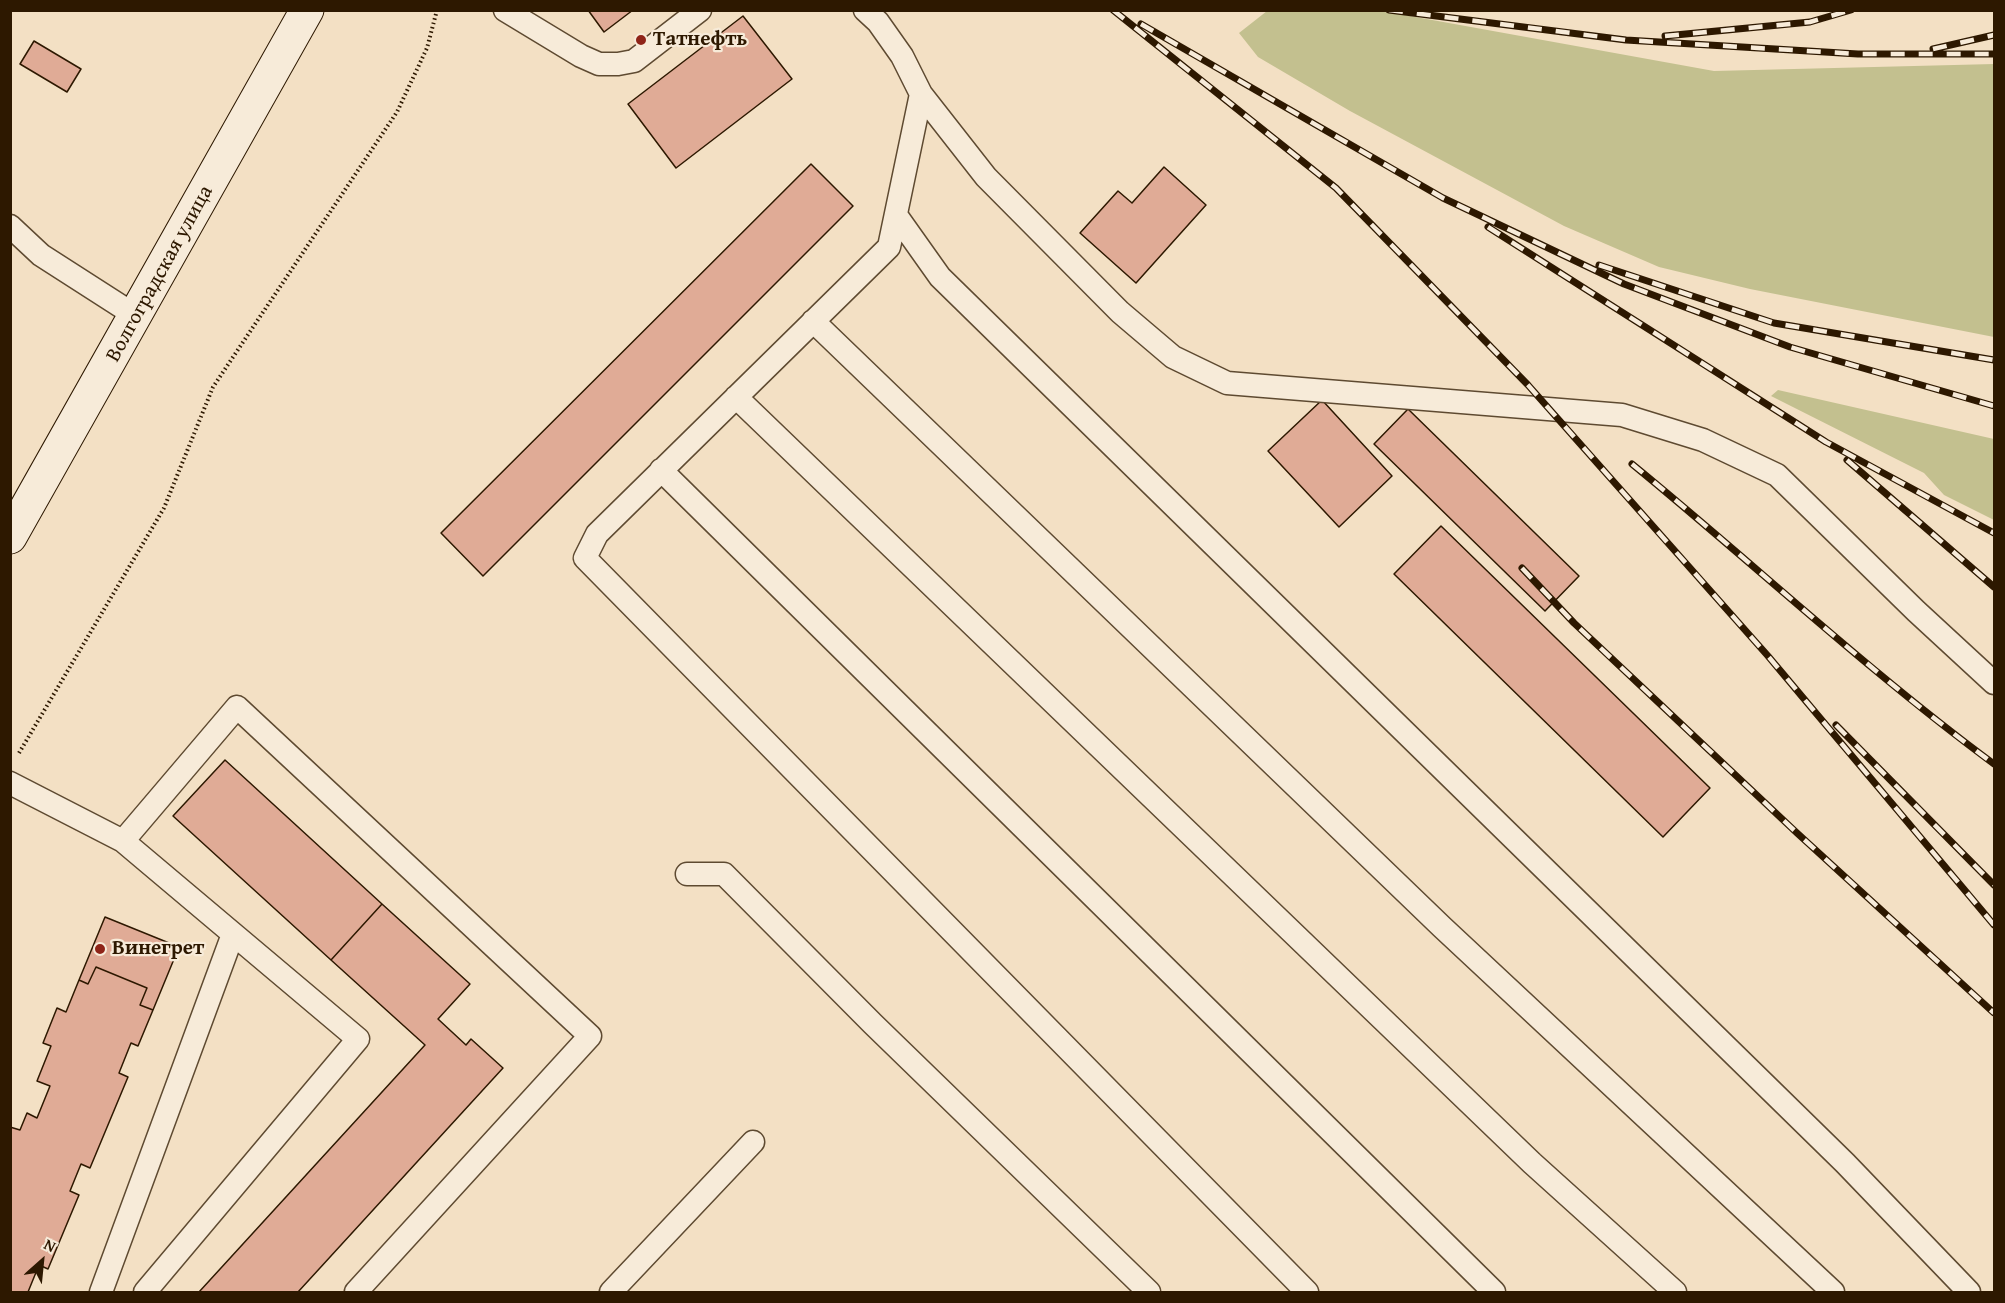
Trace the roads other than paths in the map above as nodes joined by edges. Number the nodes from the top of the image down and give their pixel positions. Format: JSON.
{"nodes":[{"id":1,"x":308,"y":10,"type":"edge"},
{"id":2,"x":505,"y":10,"type":"edge"},
{"id":3,"x":700,"y":10,"type":"edge"},
{"id":4,"x":865,"y":10,"type":"edge"},
{"id":5,"x":921,"y":94,"type":"junction"},
{"id":6,"x":896,"y":215,"type":"junction"},
{"id":7,"x":10,"y":226,"type":"edge"},
{"id":8,"x":136,"y":316,"type":"junction"},
{"id":9,"x":813,"y":321,"type":"junction"},
{"id":10,"x":736,"y":397,"type":"junction"},
{"id":11,"x":661,"y":470,"type":"junction"},
{"id":12,"x":10,"y":537,"type":"edge"},
{"id":13,"x":1995,"y":683,"type":"edge"},
{"id":14,"x":10,"y":783,"type":"edge"},
{"id":15,"x":123,"y":842,"type":"junction"},
{"id":16,"x":687,"y":874,"type":"dead end"},
{"id":17,"x":232,"y":934,"type":"junction"},
{"id":18,"x":753,"y":1142,"type":"dead end"},
{"id":19,"x":101,"y":1293,"type":"edge"},
{"id":20,"x":145,"y":1293,"type":"edge"},
{"id":21,"x":356,"y":1293,"type":"edge"},
{"id":22,"x":611,"y":1293,"type":"edge"},
{"id":23,"x":1149,"y":1293,"type":"edge"},
{"id":24,"x":1307,"y":1293,"type":"edge"},
{"id":25,"x":1494,"y":1293,"type":"edge"},
{"id":26,"x":1675,"y":1293,"type":"edge"},
{"id":27,"x":1833,"y":1293,"type":"edge"},
{"id":28,"x":1969,"y":1293,"type":"edge"}],
"edges":[{"from":1,"to":8,"type":"main road","name":"Волгоградская улица"},
{"from":2,"to":3,"type":"lane"},
{"from":4,"to":5,"type":"lane"},
{"from":5,"to":6,"type":"lane"},
{"from":5,"to":13,"type":"lane"},
{"from":6,"to":9,"type":"lane"},
{"from":6,"to":28,"type":"lane"},
{"from":7,"to":8,"type":"lane"},
{"from":8,"to":12,"type":"main road","name":"Волгоградская улица"},
{"from":9,"to":10,"type":"lane"},
{"from":9,"to":27,"type":"lane"},
{"from":10,"to":11,"type":"lane"},
{"from":10,"to":26,"type":"lane"},
{"from":11,"to":24,"type":"lane"},
{"from":11,"to":25,"type":"lane"},
{"from":14,"to":15,"type":"lane"},
{"from":15,"to":17,"type":"lane"},
{"from":15,"to":21,"type":"lane"},
{"from":16,"to":23,"type":"lane"},
{"from":17,"to":19,"type":"lane"},
{"from":17,"to":20,"type":"lane"},
{"from":18,"to":22,"type":"lane"}]}
